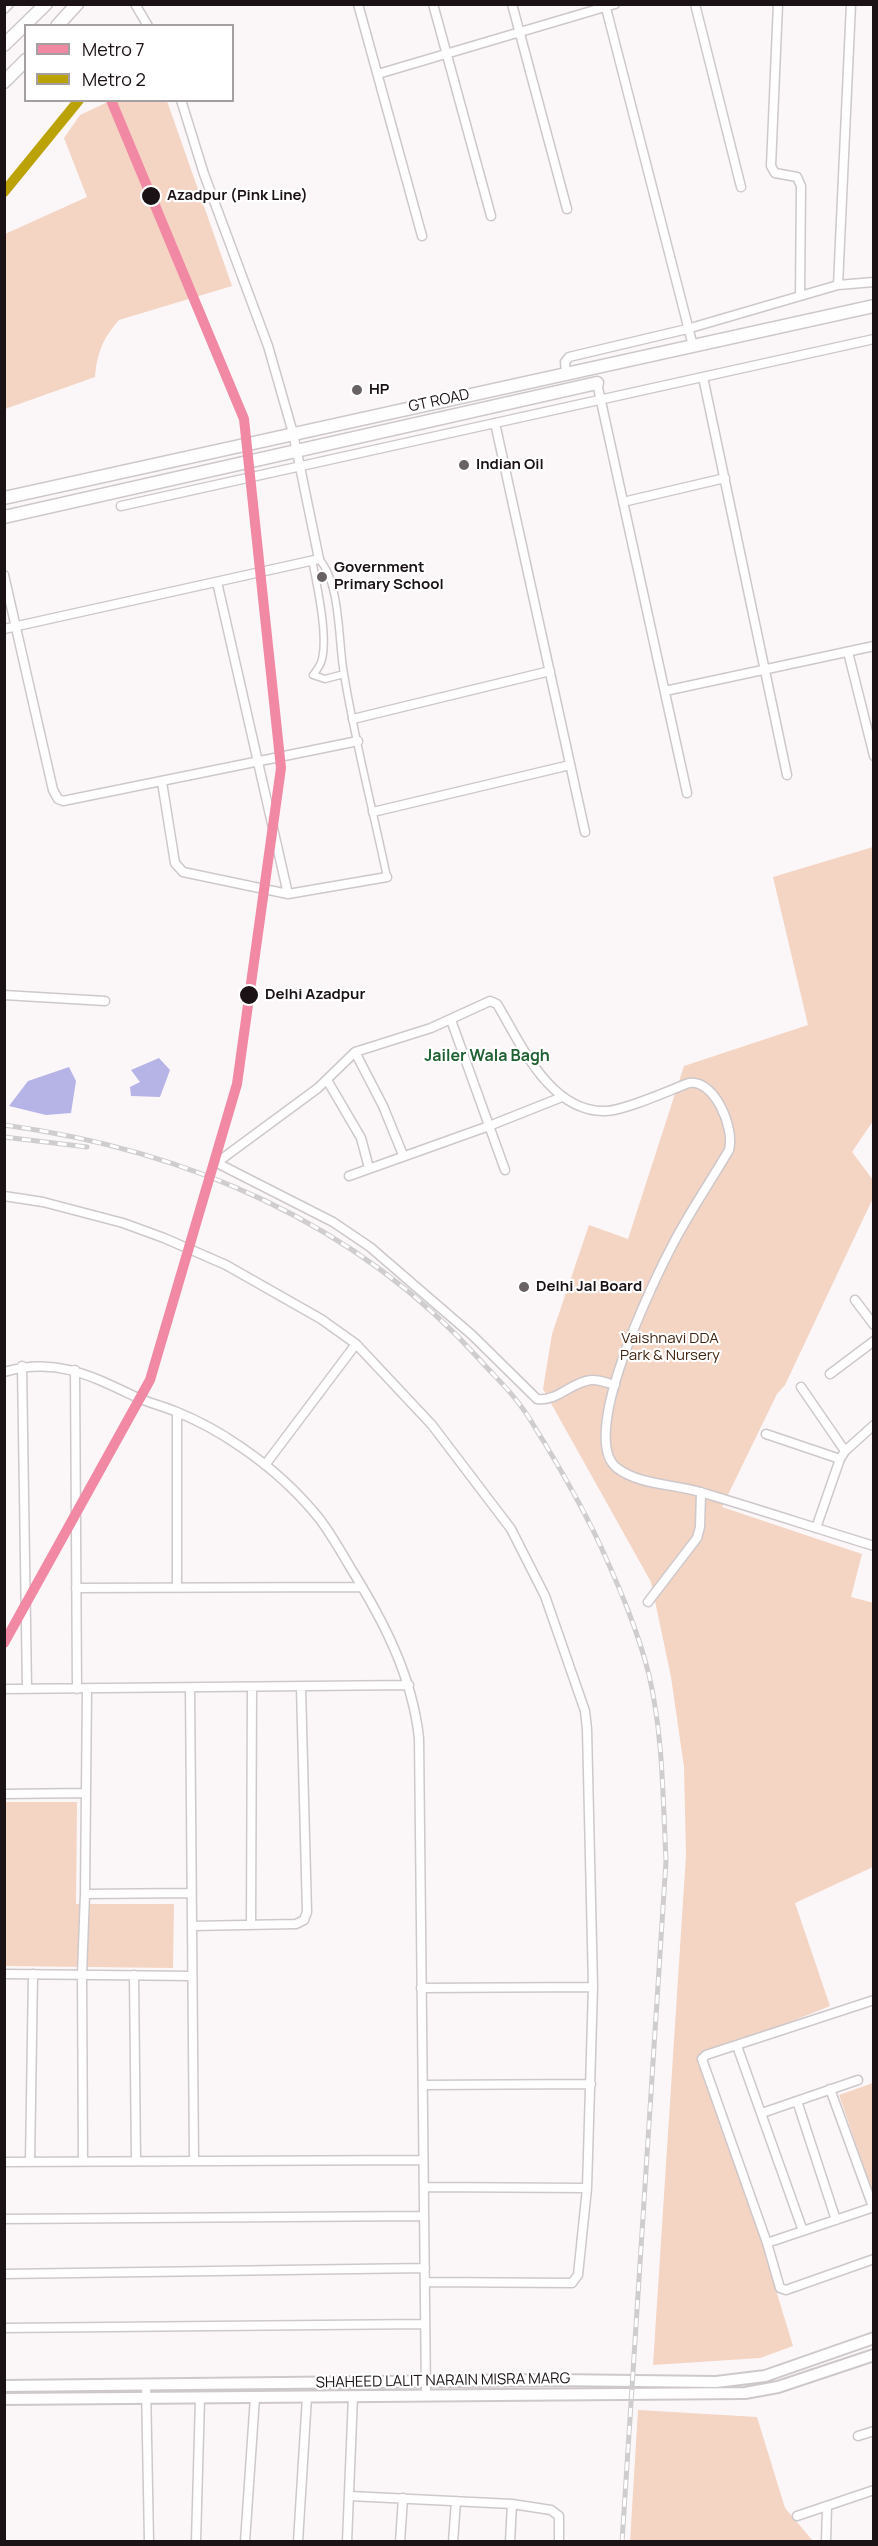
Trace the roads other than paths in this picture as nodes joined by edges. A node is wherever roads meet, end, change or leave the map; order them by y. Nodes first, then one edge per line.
1 (9, 4) edge
2 (46, 4) edge
3 (77, 4) edge
4 (135, 4) edge
5 (358, 4) edge
6 (433, 4) edge
7 (512, 4) edge
8 (695, 4) edge
9 (778, 4) edge
10 (851, 4) edge
11 (608, 5) edge
12 (4, 9) edge
13 (26, 24) edge
14 (59, 24) edge
15 (147, 24) edge
16 (24, 25) edge
17 (519, 32) junction
18 (4, 45) edge
19 (446, 54) junction
20 (24, 62) edge
21 (378, 74) junction
22 (4, 82) edge
23 (182, 102) edge
24 (741, 187) dead end
25 (567, 209) dead end
26 (491, 216) dead end
27 (422, 236) dead end
28 (873, 282) edge
29 (838, 285) junction
30 (800, 296) junction
31 (873, 306) edge
32 (687, 329) junction
33 (873, 339) edge
34 (693, 346) junction
35 (566, 373) junction
36 (703, 376) junction
37 (597, 383) joint
38 (601, 399) junction
39 (495, 423) junction
40 (292, 433) junction
41 (297, 452) junction
42 (299, 466) junction
43 (724, 478) junction
44 (4, 498) edge
45 (623, 502) junction
46 (121, 506) dead end
47 (4, 517) edge
48 (315, 560) junction
49 (4, 574) edge
50 (218, 582) junction
51 (16, 627) junction
52 (4, 629) edge
53 (873, 646) edge
54 (848, 652) junction
55 (765, 670) junction
56 (550, 671) junction
57 (344, 674) junction
58 (665, 691) junction
59 (353, 719) junction
60 (358, 741) junction
61 (873, 756) edge
62 (257, 762) junction
63 (570, 765) junction
64 (787, 775) dead end
65 (162, 782) junction
66 (687, 793) dead end
67 (373, 812) junction
68 (585, 832) dead end
69 (387, 877) joint
70 (288, 894) junction
71 (4, 995) edge
72 (105, 1001) dead end
73 (451, 1020) junction
74 (355, 1052) junction
75 (327, 1080) junction
76 (562, 1097) junction
77 (489, 1126) junction
78 (403, 1155) junction
79 (369, 1168) junction
80 (506, 1170) dead end
81 (349, 1176) dead end
82 (4, 1196) edge
83 (855, 1300) dead end
84 (870, 1313) edge
85 (873, 1326) edge
86 (873, 1341) edge
87 (356, 1344) junction
88 (22, 1366) junction
89 (75, 1370) junction
90 (4, 1372) edge
91 (830, 1374) dead end
92 (615, 1385) junction
93 (801, 1387) dead end
94 (177, 1412) junction
95 (873, 1425) edge
96 (766, 1434) dead end
97 (842, 1455) junction
98 (264, 1465) junction
99 (701, 1492) junction
100 (816, 1528) junction
101 (873, 1546) edge
102 (177, 1587) junction
103 (362, 1587) junction
104 (76, 1588) junction
105 (648, 1602) dead end
106 (409, 1685) junction
107 (190, 1688) junction
108 (252, 1688) junction
109 (301, 1688) junction
110 (4, 1689) edge
111 (27, 1689) junction
112 (77, 1689) junction
113 (87, 1689) junction
114 (86, 1793) junction
115 (4, 1794) edge
116 (191, 1893) junction
117 (85, 1894) junction
118 (251, 1925) junction
119 (192, 1926) junction
120 (4, 1974) edge
121 (33, 1974) junction
122 (82, 1974) junction
123 (134, 1975) junction
124 (192, 1976) junction
125 (593, 1987) junction
126 (422, 1988) junction
127 (873, 2000) edge
128 (737, 2046) junction
129 (858, 2080) dead end
130 (591, 2084) junction
131 (423, 2085) junction
132 (830, 2089) junction
133 (797, 2100) junction
134 (762, 2113) junction
135 (423, 2160) junction
136 (84, 2161) junction
137 (136, 2161) junction
138 (194, 2161) junction
139 (4, 2162) edge
140 (30, 2162) junction
141 (424, 2187) junction
142 (586, 2188) junction
143 (873, 2207) edge
144 (424, 2217) junction
145 (4, 2219) edge
146 (836, 2220) junction
147 (803, 2231) junction
148 (766, 2242) junction
149 (873, 2259) edge
150 (425, 2268) junction
151 (4, 2274) edge
152 (425, 2282) junction
153 (425, 2324) junction
154 (4, 2328) edge
155 (873, 2338) edge
156 (873, 2355) edge
157 (426, 2381) junction
158 (146, 2385) junction
159 (4, 2386) edge
160 (353, 2396) junction
161 (426, 2396) junction
162 (255, 2397) junction
163 (307, 2397) junction
164 (146, 2398) junction
165 (200, 2398) junction
166 (4, 2399) edge
167 (873, 2431) edge
168 (858, 2436) dead end
169 (873, 2490) edge
170 (350, 2496) junction
171 (403, 2498) junction
172 (456, 2501) junction
173 (512, 2504) junction
174 (827, 2506) junction
175 (797, 2516) dead end
176 (149, 2541) edge
177 (196, 2541) edge
178 (245, 2541) edge
179 (298, 2541) edge
180 (347, 2541) edge
181 (400, 2541) edge
182 (453, 2541) edge
183 (510, 2541) edge
184 (559, 2541) edge
185 (826, 2541) edge

1 - 12 street
2 - 13 main road
3 - 14 main road
4 - 15 street
5 - 21 street
6 - 19 street
7 - 17 street
8 - 24 street
9 - 30 street
10 - 29 street
11 - 17 street
11 - 32 street
16 - 18 main road
17 - 19 street
17 - 25 street
19 - 21 street
19 - 26 street
20 - 22 main road
21 - 27 street
23 - 40 street
28 - 29 street
29 - 30 street
30 - 32 street
31 - 34 main road, GT ROAD
32 - 34 street
32 - 35 street
33 - 36 street
34 - 35 main road, GT ROAD
35 - 40 main road, GT ROAD
36 - 38 street
36 - 43 street
37 - 38 street
37 - 41 main road, GT ROAD
38 - 39 street
38 - 45 street
39 - 42 street
39 - 56 street
40 - 41 street
40 - 44 main road, GT ROAD
41 - 42 street
41 - 47 main road, GT ROAD
42 - 46 street
42 - 48 street
43 - 45 street
43 - 55 street
45 - 58 street
48 - 50 street
48 - 57 street
48 - 57 street
49 - 51 street
50 - 51 street
50 - 62 street
51 - 52 street
51 - 65 street
53 - 54 street
54 - 55 street
54 - 61 street
55 - 58 street
55 - 64 street
56 - 59 street
56 - 63 street
57 - 59 street
58 - 66 street
59 - 60 street
60 - 62 street
60 - 67 street
62 - 65 street
62 - 70 street
63 - 67 street
63 - 68 street
65 - 70 street
67 - 69 street
69 - 70 street
71 - 72 street
73 - 74 street
73 - 76 street
73 - 77 street
74 - 75 street
74 - 78 street
75 - 79 street
75 - 92 street
76 - 77 street
76 - 92 street
77 - 78 street
77 - 80 street
78 - 79 street
79 - 81 street
82 - 87 street
83 - 84 street
84 - 85 street
86 - 91 street
87 - 98 street
87 - 125 street
88 - 89 street
88 - 90 street
88 - 111 street
89 - 94 street
89 - 104 street
92 - 99 street
93 - 97 street
94 - 98 street
94 - 102 street
95 - 97 street
96 - 97 street
97 - 100 street
98 - 103 street
99 - 100 street
99 - 105 street
100 - 101 street
102 - 103 street
102 - 104 street
103 - 106 street
104 - 112 street
106 - 109 street
106 - 126 street
107 - 108 street
107 - 113 street
107 - 116 street
108 - 109 street
108 - 118 street
109 - 118 street
110 - 111 street
111 - 112 street
112 - 113 street
113 - 114 street
114 - 115 street
114 - 117 street
116 - 117 street
116 - 119 street
117 - 122 street
118 - 119 street
119 - 124 street
120 - 121 street
121 - 122 street
121 - 140 street
122 - 123 street
122 - 136 street
123 - 124 street
123 - 137 street
124 - 138 street
125 - 126 street
125 - 130 street
126 - 131 street
127 - 128 street
128 - 134 street
128 - 148 street
129 - 132 street
130 - 131 street
130 - 142 street
131 - 135 street
132 - 133 street
132 - 143 street
133 - 134 street
133 - 146 street
134 - 147 street
135 - 138 street
135 - 141 street
136 - 137 street
136 - 140 street
137 - 138 street
139 - 140 street
141 - 142 street
141 - 144 street
142 - 152 street
143 - 146 street
144 - 145 street
144 - 150 street
146 - 147 street
147 - 148 street
148 - 149 street
150 - 151 street
150 - 152 street
152 - 153 street
153 - 154 street
153 - 157 street
155 - 157 street, SHAHEED LALIT NARAIN MISRA MARG
156 - 161 street, SHAHEED LALIT NARAIN MISRA MARG
157 - 158 street, SHAHEED LALIT NARAIN MISRA MARG
157 - 161 street
158 - 159 street, SHAHEED LALIT NARAIN MISRA MARG
158 - 164 street
160 - 161 street, SHAHEED LALIT NARAIN MISRA MARG
160 - 163 street, SHAHEED LALIT NARAIN MISRA MARG
160 - 170 street
162 - 163 street, SHAHEED LALIT NARAIN MISRA MARG
162 - 165 street, SHAHEED LALIT NARAIN MISRA MARG
162 - 178 street
163 - 179 street
164 - 165 street, SHAHEED LALIT NARAIN MISRA MARG
164 - 166 street, SHAHEED LALIT NARAIN MISRA MARG
164 - 176 street
165 - 177 street
167 - 168 street
169 - 174 street
170 - 171 street
170 - 180 street
171 - 172 street
171 - 181 street
172 - 173 street
172 - 182 street
173 - 183 street
173 - 184 street
174 - 175 street
174 - 185 street

